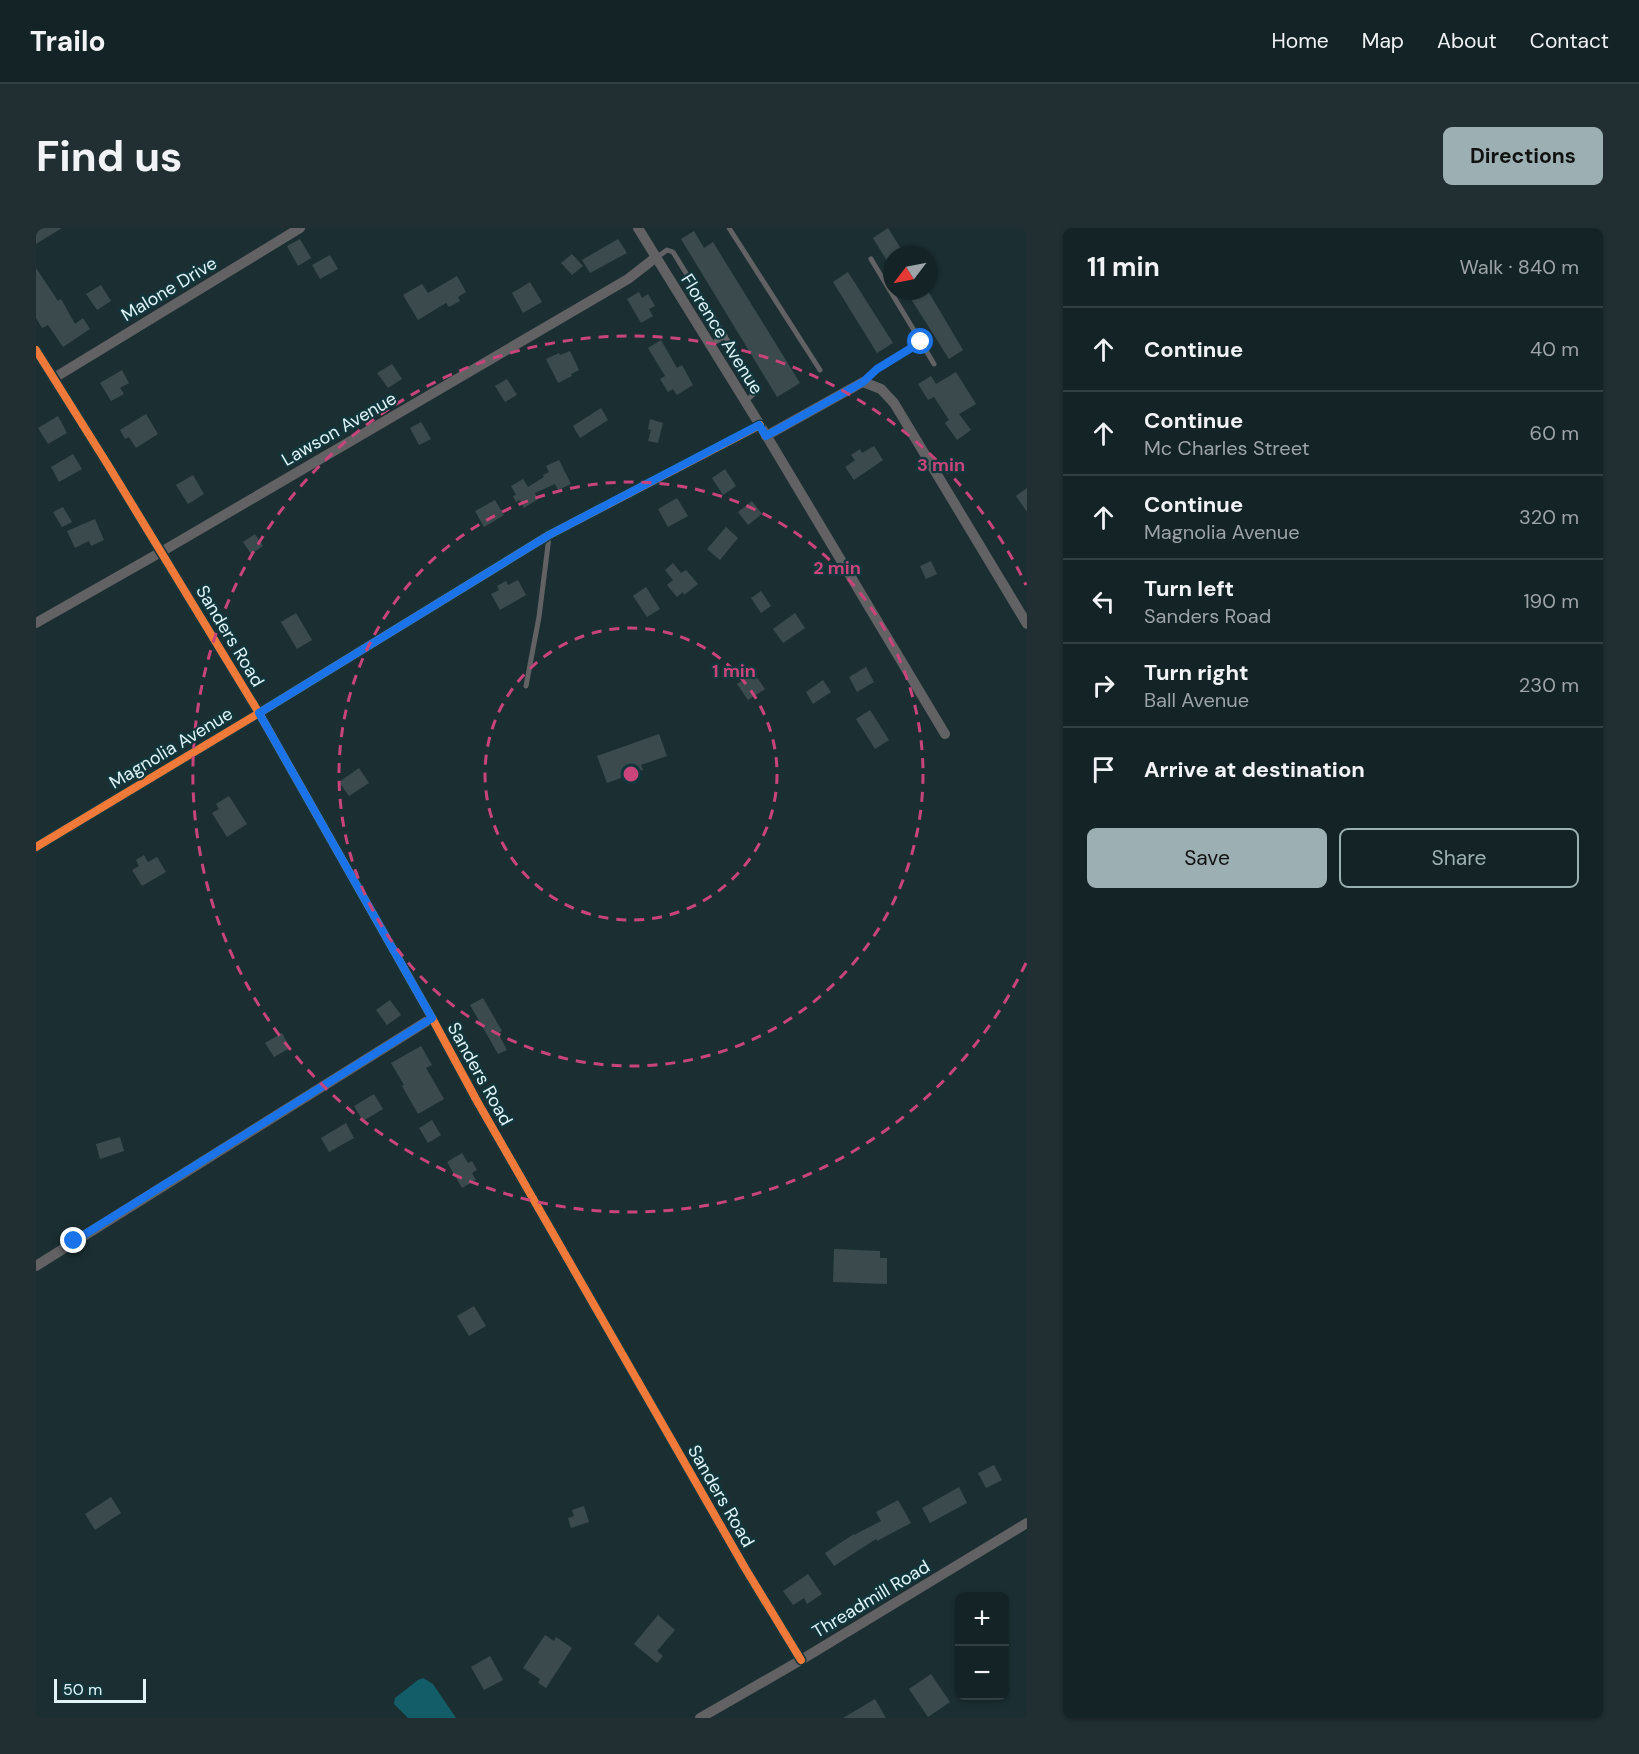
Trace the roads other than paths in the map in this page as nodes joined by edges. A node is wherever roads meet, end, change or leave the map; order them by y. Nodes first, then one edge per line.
1 (300, 228) edge
2 (638, 228) edge
3 (729, 228) edge
4 (655, 258) junction
5 (871, 259) dead end
6 (689, 278) junction
7 (674, 287) junction
8 (725, 336) junction
9 (921, 342) junction
10 (710, 345) junction
11 (36, 350) edge
12 (934, 364) dead end
13 (820, 370) dead end
14 (54, 378) junction
15 (863, 382) junction
16 (745, 402) junction
17 (759, 425) junction
18 (766, 436) junction
19 (549, 535) junction
20 (161, 552) junction
21 (36, 623) edge
22 (1027, 624) edge
23 (526, 686) dead end
24 (259, 713) junction
25 (945, 734) dead end
26 (36, 847) edge
27 (432, 1018) junction
28 (36, 1266) edge
29 (1027, 1523) edge
30 (801, 1660) junction
31 (700, 1718) edge

1 - 14 street, Malone Drive
2 - 4 street, Florence Avenue
3 - 13 lane
4 - 6 lane
4 - 7 street, Florence Avenue
4 - 20 street, Lawson Avenue
5 - 9 lane
6 - 7 lane
6 - 8 lane
7 - 10 street, Florence Avenue
8 - 10 lane
8 - 16 lane
9 - 12 lane
9 - 15 lane
10 - 16 street, Florence Avenue
11 - 14 street, Sanders Road
14 - 20 street, Sanders Road
15 - 18 street
15 - 22 street
16 - 17 street, Florence Avenue
17 - 18 street, Florence Avenue
17 - 19 street, Magnolia Avenue
18 - 25 street, Florence Avenue
19 - 23 lane
19 - 24 street, Magnolia Avenue
20 - 21 street, Lawson Avenue
20 - 24 street, Sanders Road
24 - 26 street, Magnolia Avenue
24 - 27 street, Sanders Road
27 - 28 street
27 - 30 street, Sanders Road
29 - 30 street, Threadmill Road
30 - 31 street, Threadmill Road

